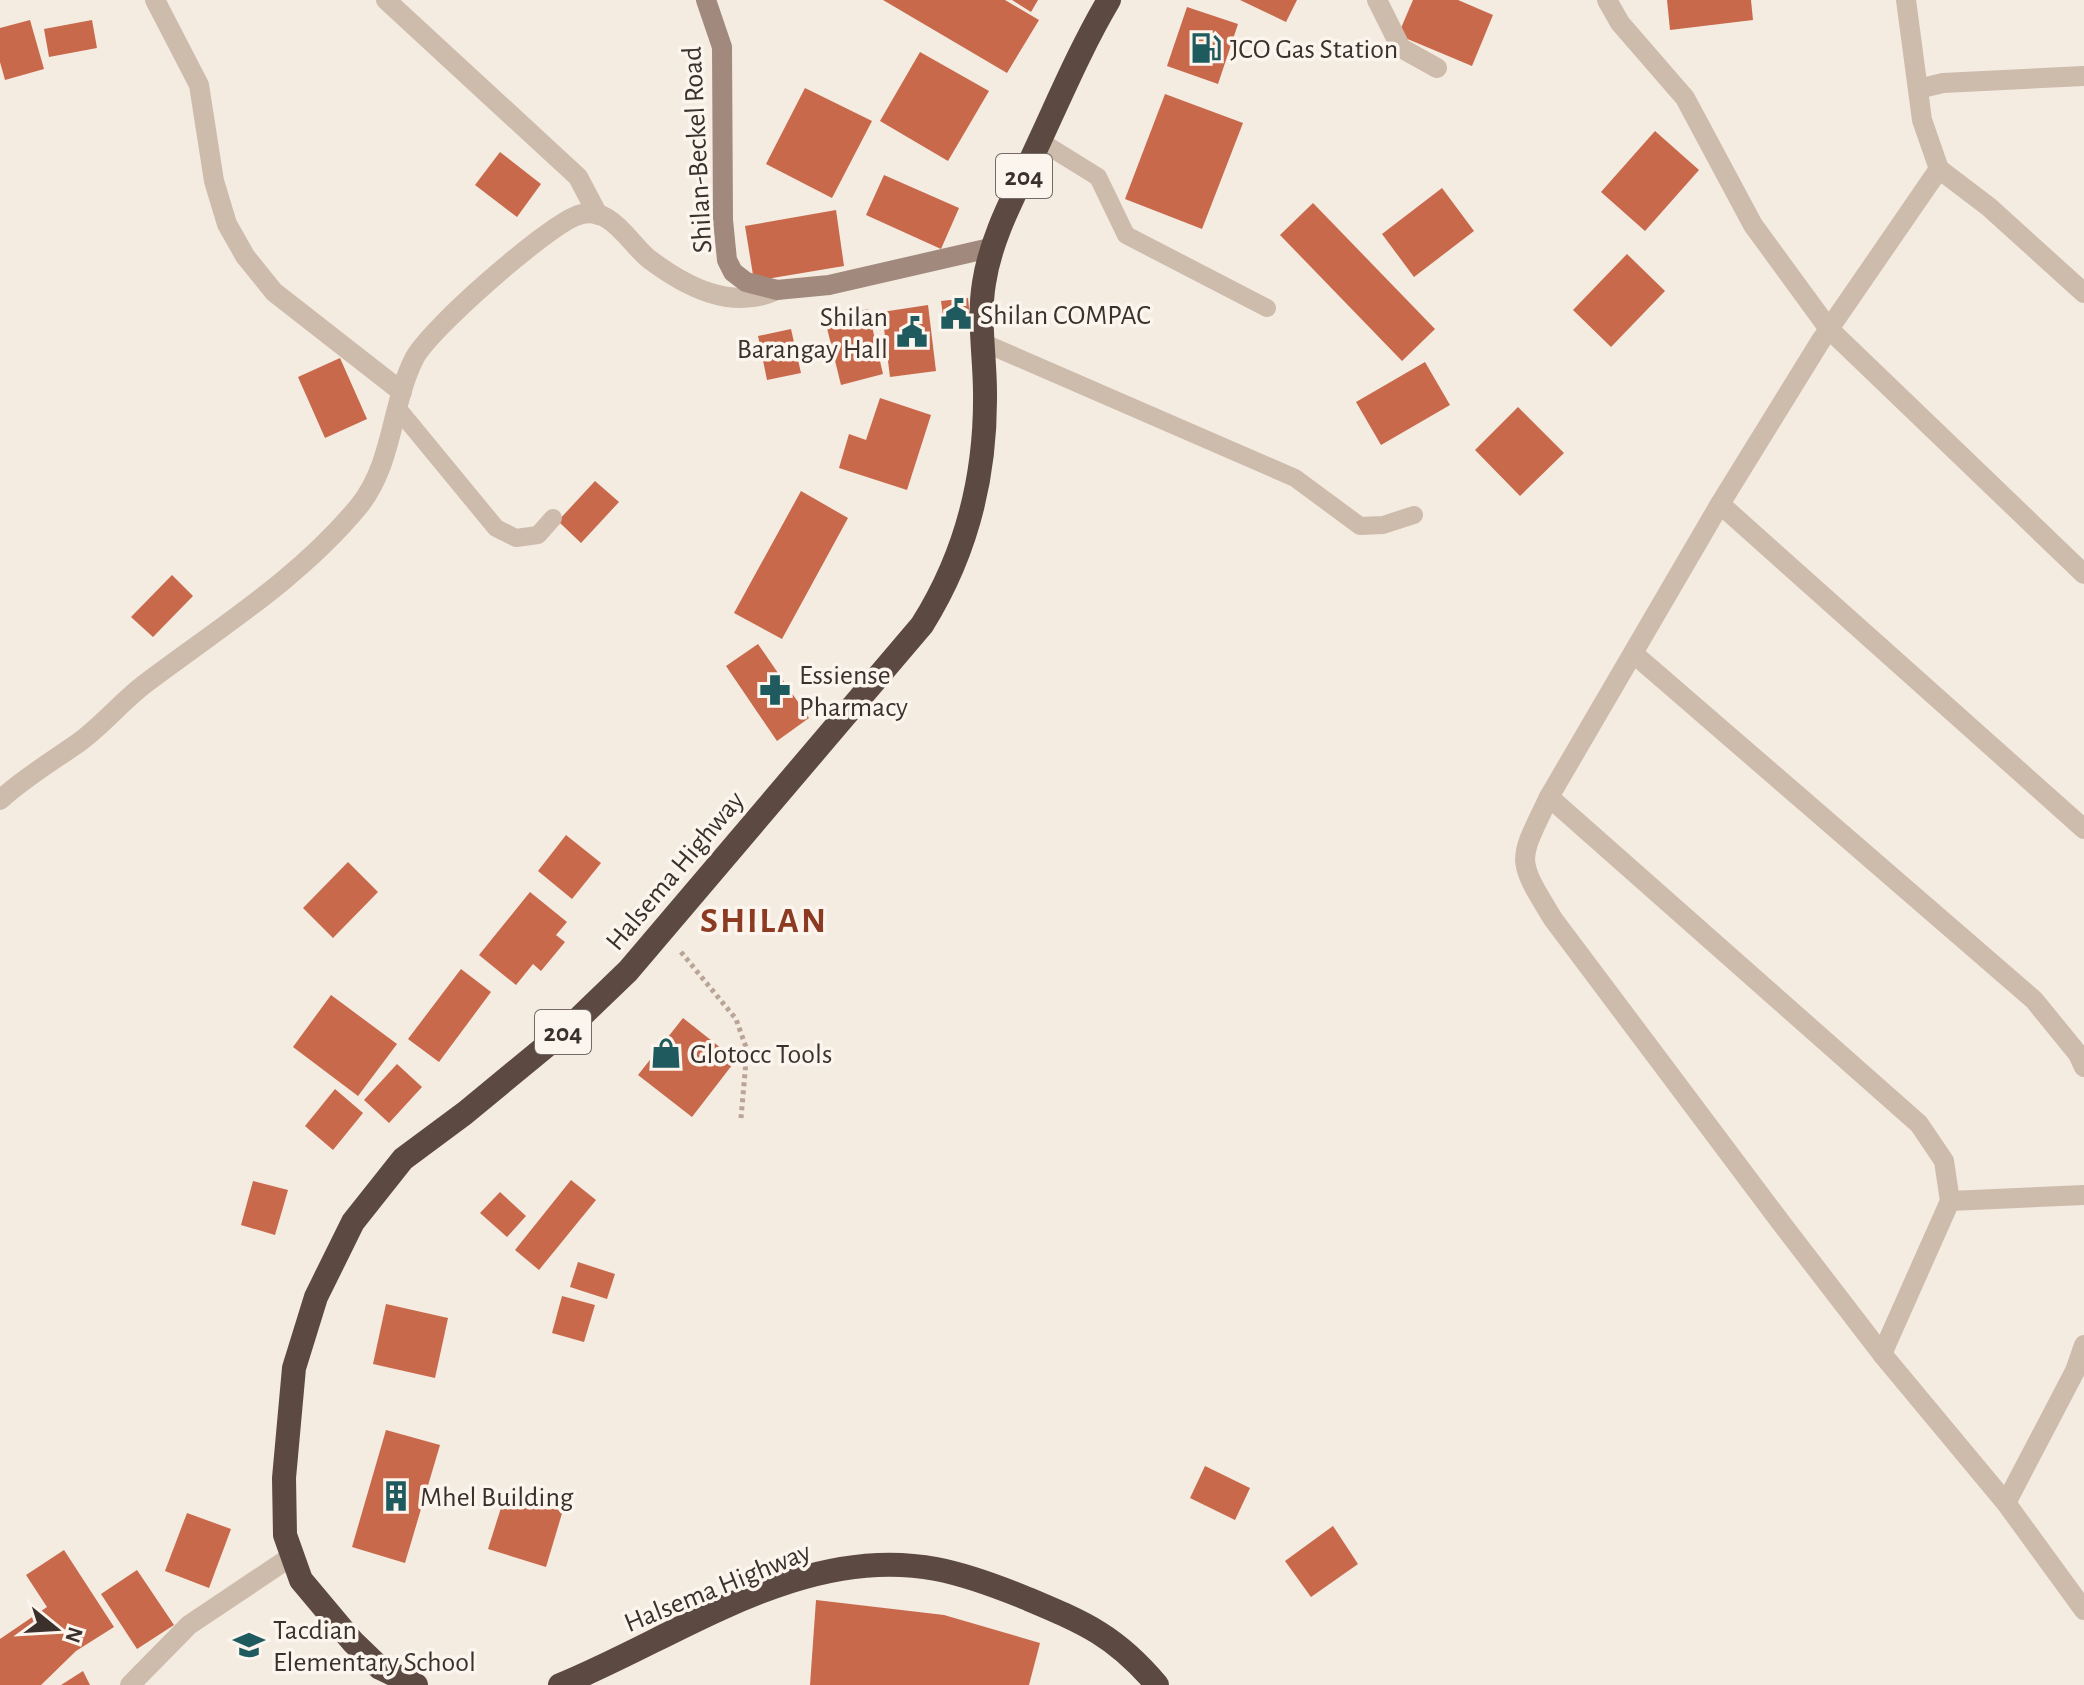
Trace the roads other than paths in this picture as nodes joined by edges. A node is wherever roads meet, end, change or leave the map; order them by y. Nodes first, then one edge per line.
1 (155, 0) edge
2 (386, 0) edge
3 (706, 0) edge
4 (1109, 0) edge
5 (1377, 0) edge
6 (1607, 0) edge
7 (1906, 0) edge
8 (1437, 68) dead end
9 (2084, 76) edge
10 (1918, 89) junction
11 (1040, 141) junction
12 (1939, 169) junction
13 (598, 215) junction
14 (990, 248) junction
15 (777, 290) junction
16 (2084, 293) edge
17 (1267, 308) dead end
18 (1829, 329) junction
19 (982, 342) junction
20 (400, 400) junction
21 (1720, 504) junction
22 (1414, 515) dead end
23 (553, 518) dead end
24 (2084, 574) edge
25 (1634, 654) junction
26 (1549, 797) junction
27 (0, 800) edge
28 (2084, 829) edge
29 (2084, 1067) edge
30 (2084, 1195) edge
31 (1950, 1201) junction
32 (2084, 1345) edge
33 (1882, 1354) junction
34 (2006, 1503) junction
35 (292, 1556) junction
36 (2084, 1610) edge
37 (130, 1685) edge
38 (416, 1685) edge
39 (560, 1685) edge
40 (1157, 1685) edge

1 - 20 street
2 - 13 street
3 - 15 main road, Shilan-Beckel Road
4 - 11 highway, Halsema Highway / 204
5 - 8 street
6 - 18 street
7 - 10 street
9 - 10 street
10 - 12 street
11 - 14 highway, Halsema Highway / 204
11 - 17 lane
12 - 16 street
12 - 18 street
13 - 15 street
13 - 20 street
14 - 15 main road, Shilan-Beckel Road
14 - 19 highway, Halsema Highway / 204
18 - 21 street
18 - 24 street
19 - 22 lane
19 - 35 highway, Halsema Highway / 204
20 - 23 lane
20 - 27 street
21 - 25 street
21 - 28 street
25 - 26 street
25 - 29 street
26 - 31 street
26 - 33 street
30 - 31 street
31 - 33 street
32 - 34 street
33 - 34 street
34 - 36 street
35 - 37 street
35 - 38 highway, Halsema Highway / 204
39 - 40 highway, Halsema Highway

